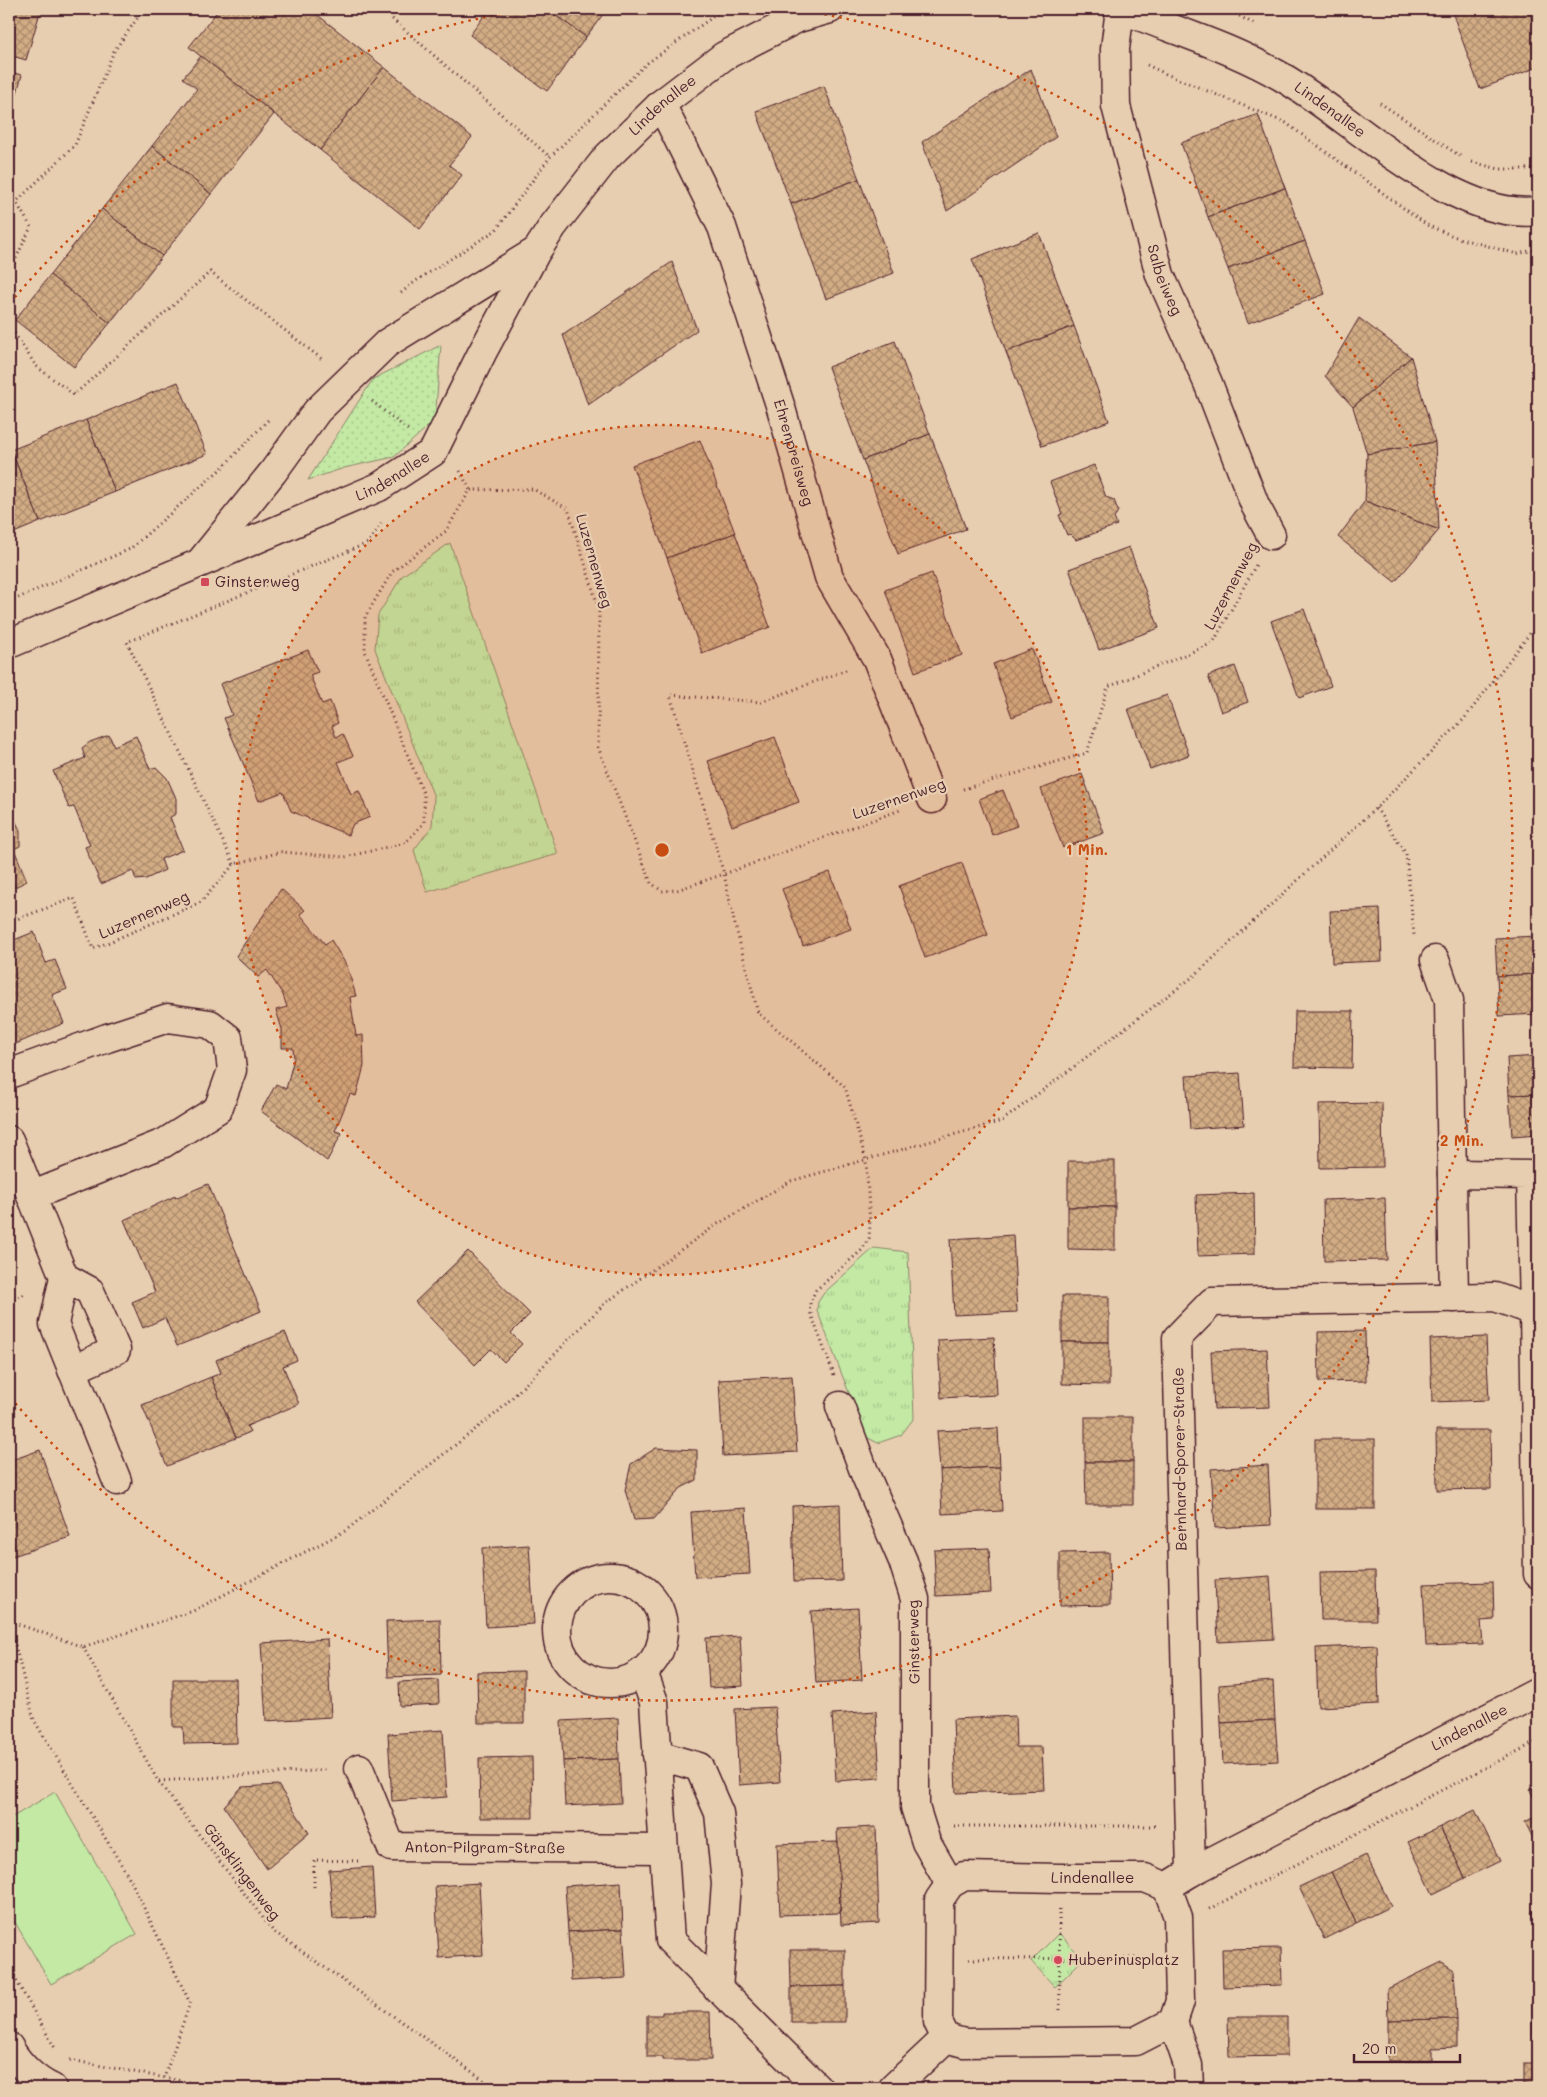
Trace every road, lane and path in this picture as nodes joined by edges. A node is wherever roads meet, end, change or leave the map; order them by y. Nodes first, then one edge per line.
1 (144, 9) edge
2 (381, 9) edge
3 (830, 9) edge
4 (1119, 9) edge
5 (1226, 9) edge
6 (795, 13) edge
7 (1256, 25) dead end
8 (1115, 49) junction
9 (1372, 98) dead end
10 (661, 104) junction
11 (550, 157) dead end
12 (1538, 169) edge
13 (9, 202) edge
14 (16, 202) junction
15 (1538, 211) edge
16 (1538, 249) edge
17 (536, 252) junction
18 (9, 297) edge
19 (9, 325) edge
20 (348, 380) junction
21 (433, 452) junction
22 (384, 520) dead end
23 (1271, 535) joint
24 (200, 563) junction
25 (1538, 623) edge
26 (9, 644) edge
27 (877, 659) junction
28 (932, 798) junction
29 (1376, 808) junction
30 (234, 864) junction
31 (724, 874) junction
32 (9, 922) edge
33 (1435, 960) joint
34 (9, 1074) edge
35 (9, 1140) edge
36 (866, 1160) junction
37 (1452, 1174) junction
38 (31, 1196) junction
39 (64, 1277) junction
40 (1454, 1298) junction
41 (1534, 1311) junction
42 (72, 1370) junction
43 (840, 1406) joint
44 (117, 1481) dead end
45 (1538, 1574) edge
46 (9, 1621) edge
47 (83, 1647) junction
48 (643, 1672) dead end
49 (1538, 1692) edge
50 (1538, 1741) edge
51 (658, 1755) junction
52 (359, 1768) joint
53 (158, 1781) junction
54 (921, 1826) junction
55 (1189, 1826) junction
56 (391, 1846) junction
57 (662, 1849) junction
58 (1191, 1872) junction
59 (1059, 1878) junction
60 (950, 1884) junction
61 (314, 1887) dead end
62 (1167, 1887) junction
63 (1203, 1912) dead end
64 (1180, 1958) junction
65 (939, 1959) junction
66 (1059, 1959) junction
67 (9, 1968) edge
68 (718, 1989) junction
69 (1173, 2022) junction
70 (946, 2038) junction
71 (1060, 2041) junction
72 (9, 2047) edge
73 (164, 2078) junction
74 (42, 2086) edge
75 (219, 2088) edge
76 (495, 2088) edge
77 (818, 2088) edge
78 (893, 2088) edge
79 (1189, 2088) edge

1 - 14 path
2 - 11 path
3 - 6 street, Lindenallee
4 - 8 street, Salbeiweg
4 - 15 street, Lindenallee
5 - 7 path
6 - 10 street, Lindenallee
8 - 16 path
8 - 23 street, Salbeiweg
9 - 12 path
10 - 17 street, Lindenallee
10 - 27 street, Ehrenpreisweg
13 - 14 path
14 - 18 path
17 - 20 street, Lindenallee
17 - 21 street, Lindenallee
19 - 20 path
20 - 21 path
20 - 24 street, Lindenallee
21 - 24 street, Lindenallee
22 - 30 path
23 - 28 path, Luzernenweg
24 - 26 street, Lindenallee
25 - 29 path
27 - 28 street, Ehrenpreisweg
27 - 31 path
28 - 31 path, Luzernenweg
29 - 33 path
29 - 36 path
30 - 31 path, Luzernenweg
30 - 32 path, Luzernenweg
31 - 36 path
33 - 37 street
34 - 38 street
35 - 38 street
36 - 43 path
36 - 47 path
37 - 40 street
37 - 41 street
38 - 39 street
39 - 42 street
39 - 42 street
40 - 41 street, Bernhard-Sporer-Straße
40 - 55 street, Bernhard-Sporer-Straße
41 - 45 street
42 - 44 street
43 - 54 street, Ginsterweg
46 - 47 path
46 - 73 path
47 - 53 path, Gänsklingenweg
48 - 51 street
49 - 58 street, Lindenallee
50 - 63 path
51 - 57 street
51 - 68 street
52 - 53 path
52 - 56 street, Anton-Pilgram-Straße
53 - 76 path, Gänsklingenweg
54 - 55 path
54 - 60 street, Ginsterweg
55 - 58 street, Bernhard-Sporer-Straße
56 - 57 street, Anton-Pilgram-Straße
56 - 61 path
57 - 68 street
58 - 62 street, Lindenallee
59 - 60 street, Lindenallee
59 - 62 street, Lindenallee
59 - 66 path
60 - 65 street
62 - 64 street
64 - 66 path
64 - 69 street
65 - 66 path
65 - 70 street
66 - 71 path
67 - 73 path
68 - 77 street
69 - 71 street
69 - 79 street
70 - 71 street
70 - 78 street
72 - 74 street
73 - 75 path

